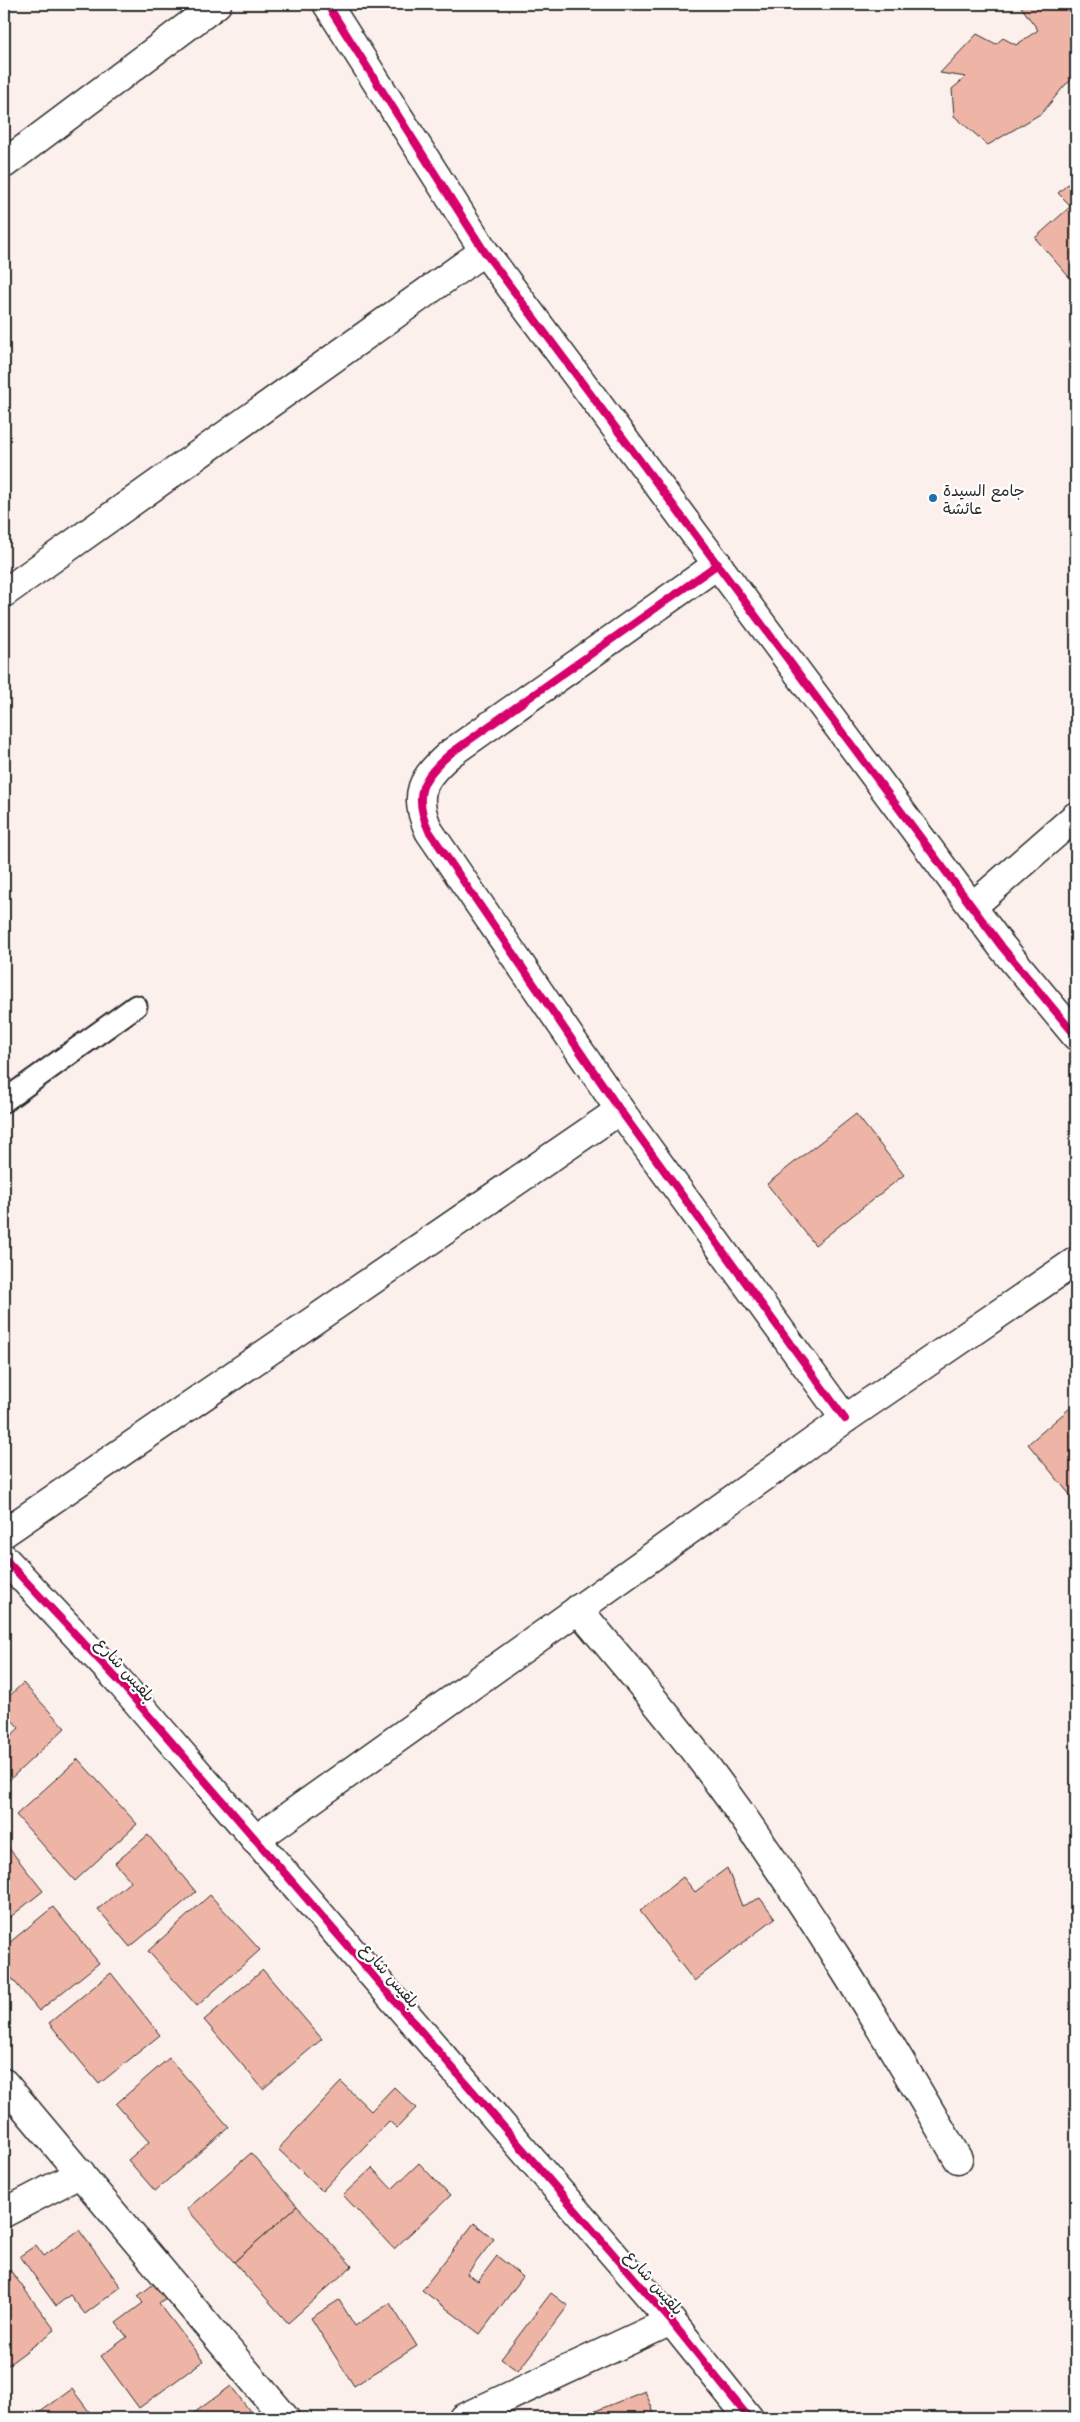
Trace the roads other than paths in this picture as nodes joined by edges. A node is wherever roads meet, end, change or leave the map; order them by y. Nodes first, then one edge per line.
1 (218, 4) edge
2 (328, 4) edge
3 (4, 164) edge
4 (484, 251) junction
5 (718, 564) junction
6 (4, 593) edge
7 (1076, 816) edge
8 (973, 906) junction
9 (136, 1006) dead end
10 (1076, 1036) edge
11 (4, 1102) edge
12 (620, 1110) junction
13 (1076, 1262) edge
14 (845, 1419) junction
15 (4, 1532) edge
16 (4, 1558) edge
17 (578, 1609) junction
18 (255, 1840) junction
19 (4, 2083) edge
20 (958, 2159) dead end
21 (81, 2173) junction
22 (4, 2213) edge
23 (671, 2321) junction
24 (285, 2418) edge
25 (463, 2418) edge
26 (749, 2418) edge

1 - 3 street
2 - 4 street
4 - 5 street
4 - 6 street
5 - 8 street
5 - 12 street
7 - 8 street
8 - 10 street
9 - 11 lane
12 - 14 street
12 - 15 street
13 - 14 street
14 - 17 street
16 - 18 street, بلقيس شارع
17 - 18 street
17 - 20 street
18 - 23 street, بلقيس شارع
19 - 21 street
21 - 22 street
21 - 24 street
23 - 25 street
23 - 26 street, بلقيس شارع

